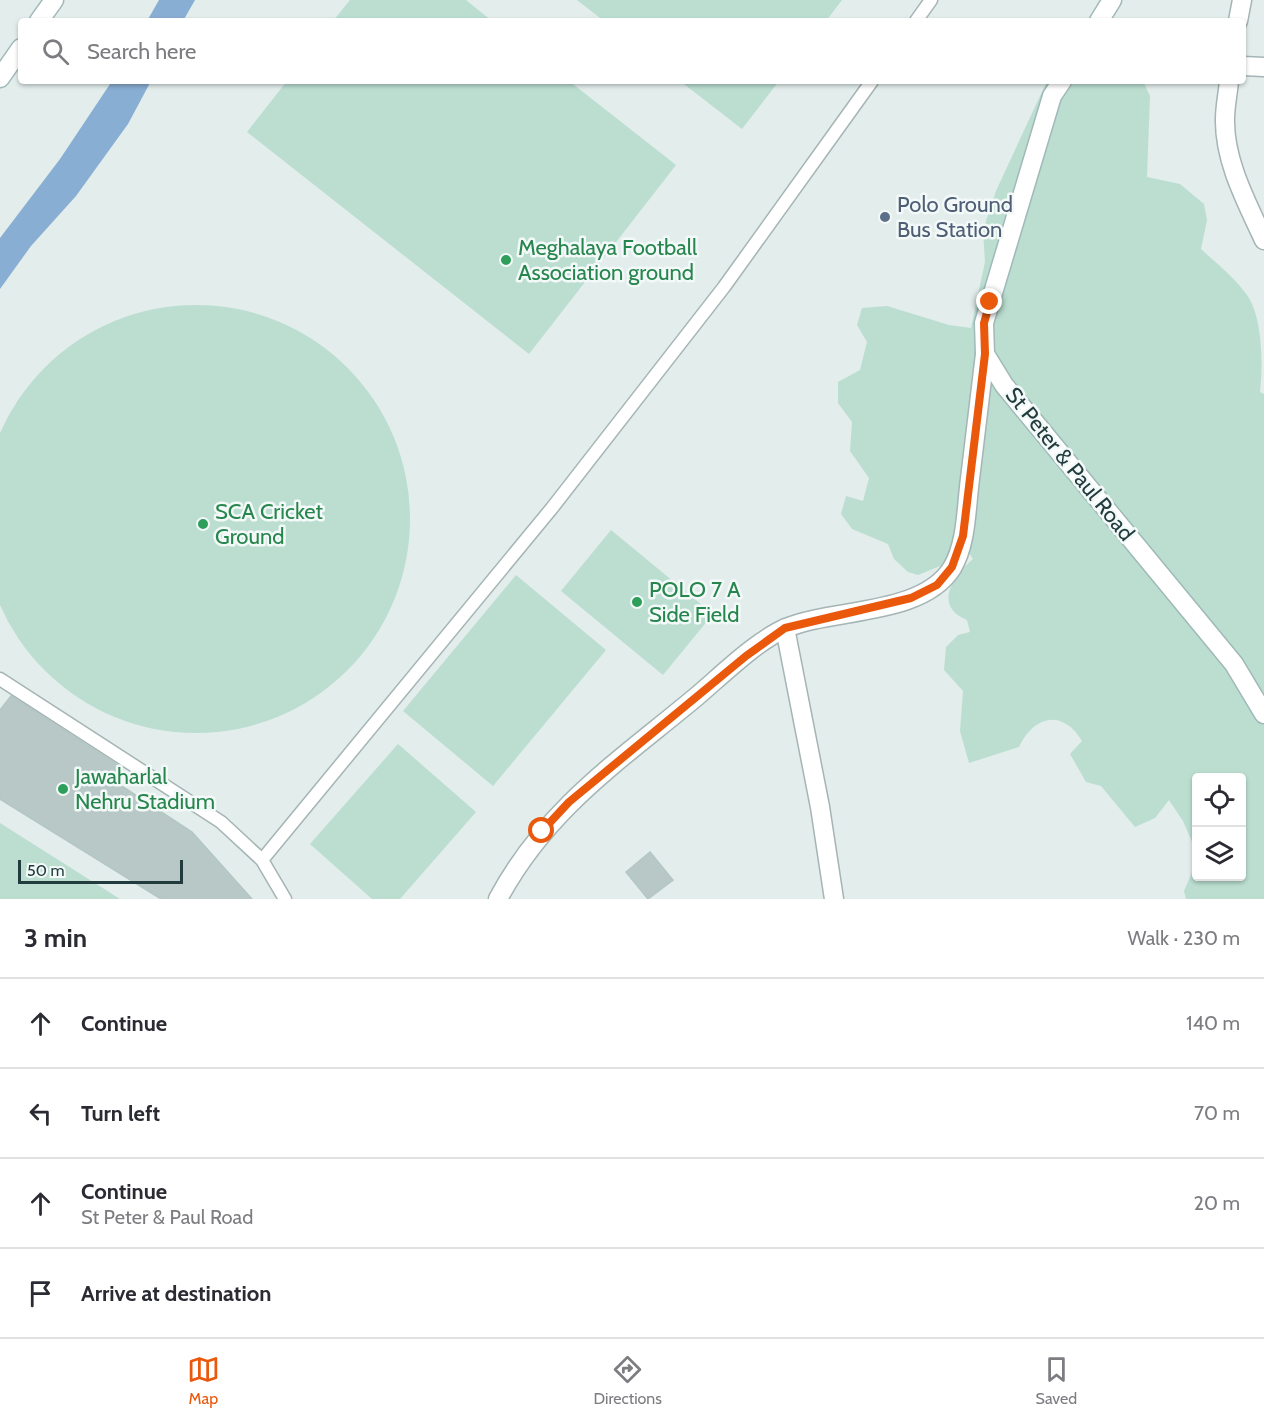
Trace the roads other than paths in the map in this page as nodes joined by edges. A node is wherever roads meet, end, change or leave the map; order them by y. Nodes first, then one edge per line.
1 (54, 0) edge
2 (931, 0) edge
3 (1112, 0) edge
4 (1242, 0) edge
5 (41, 18) edge
6 (918, 18) edge
7 (1101, 18) edge
8 (1239, 18) edge
9 (18, 52) edge
10 (1246, 66) edge
11 (1264, 67) edge
12 (0, 78) edge
13 (870, 84) edge
14 (1060, 84) edge
15 (1229, 84) edge
16 (1264, 240) edge
17 (985, 354) junction
18 (785, 628) junction
19 (0, 679) edge
20 (1264, 714) edge
21 (262, 860) junction
22 (285, 899) edge
23 (498, 899) edge
24 (834, 899) edge

1 - 5 street
2 - 6 lane
3 - 7 street
4 - 8 street
9 - 12 street
10 - 11 street
13 - 21 lane
14 - 17 street, St Peter & Paul Road
15 - 16 street
17 - 18 street
17 - 20 street, St Peter & Paul Road
18 - 23 street
18 - 24 street
19 - 21 lane
21 - 22 lane

